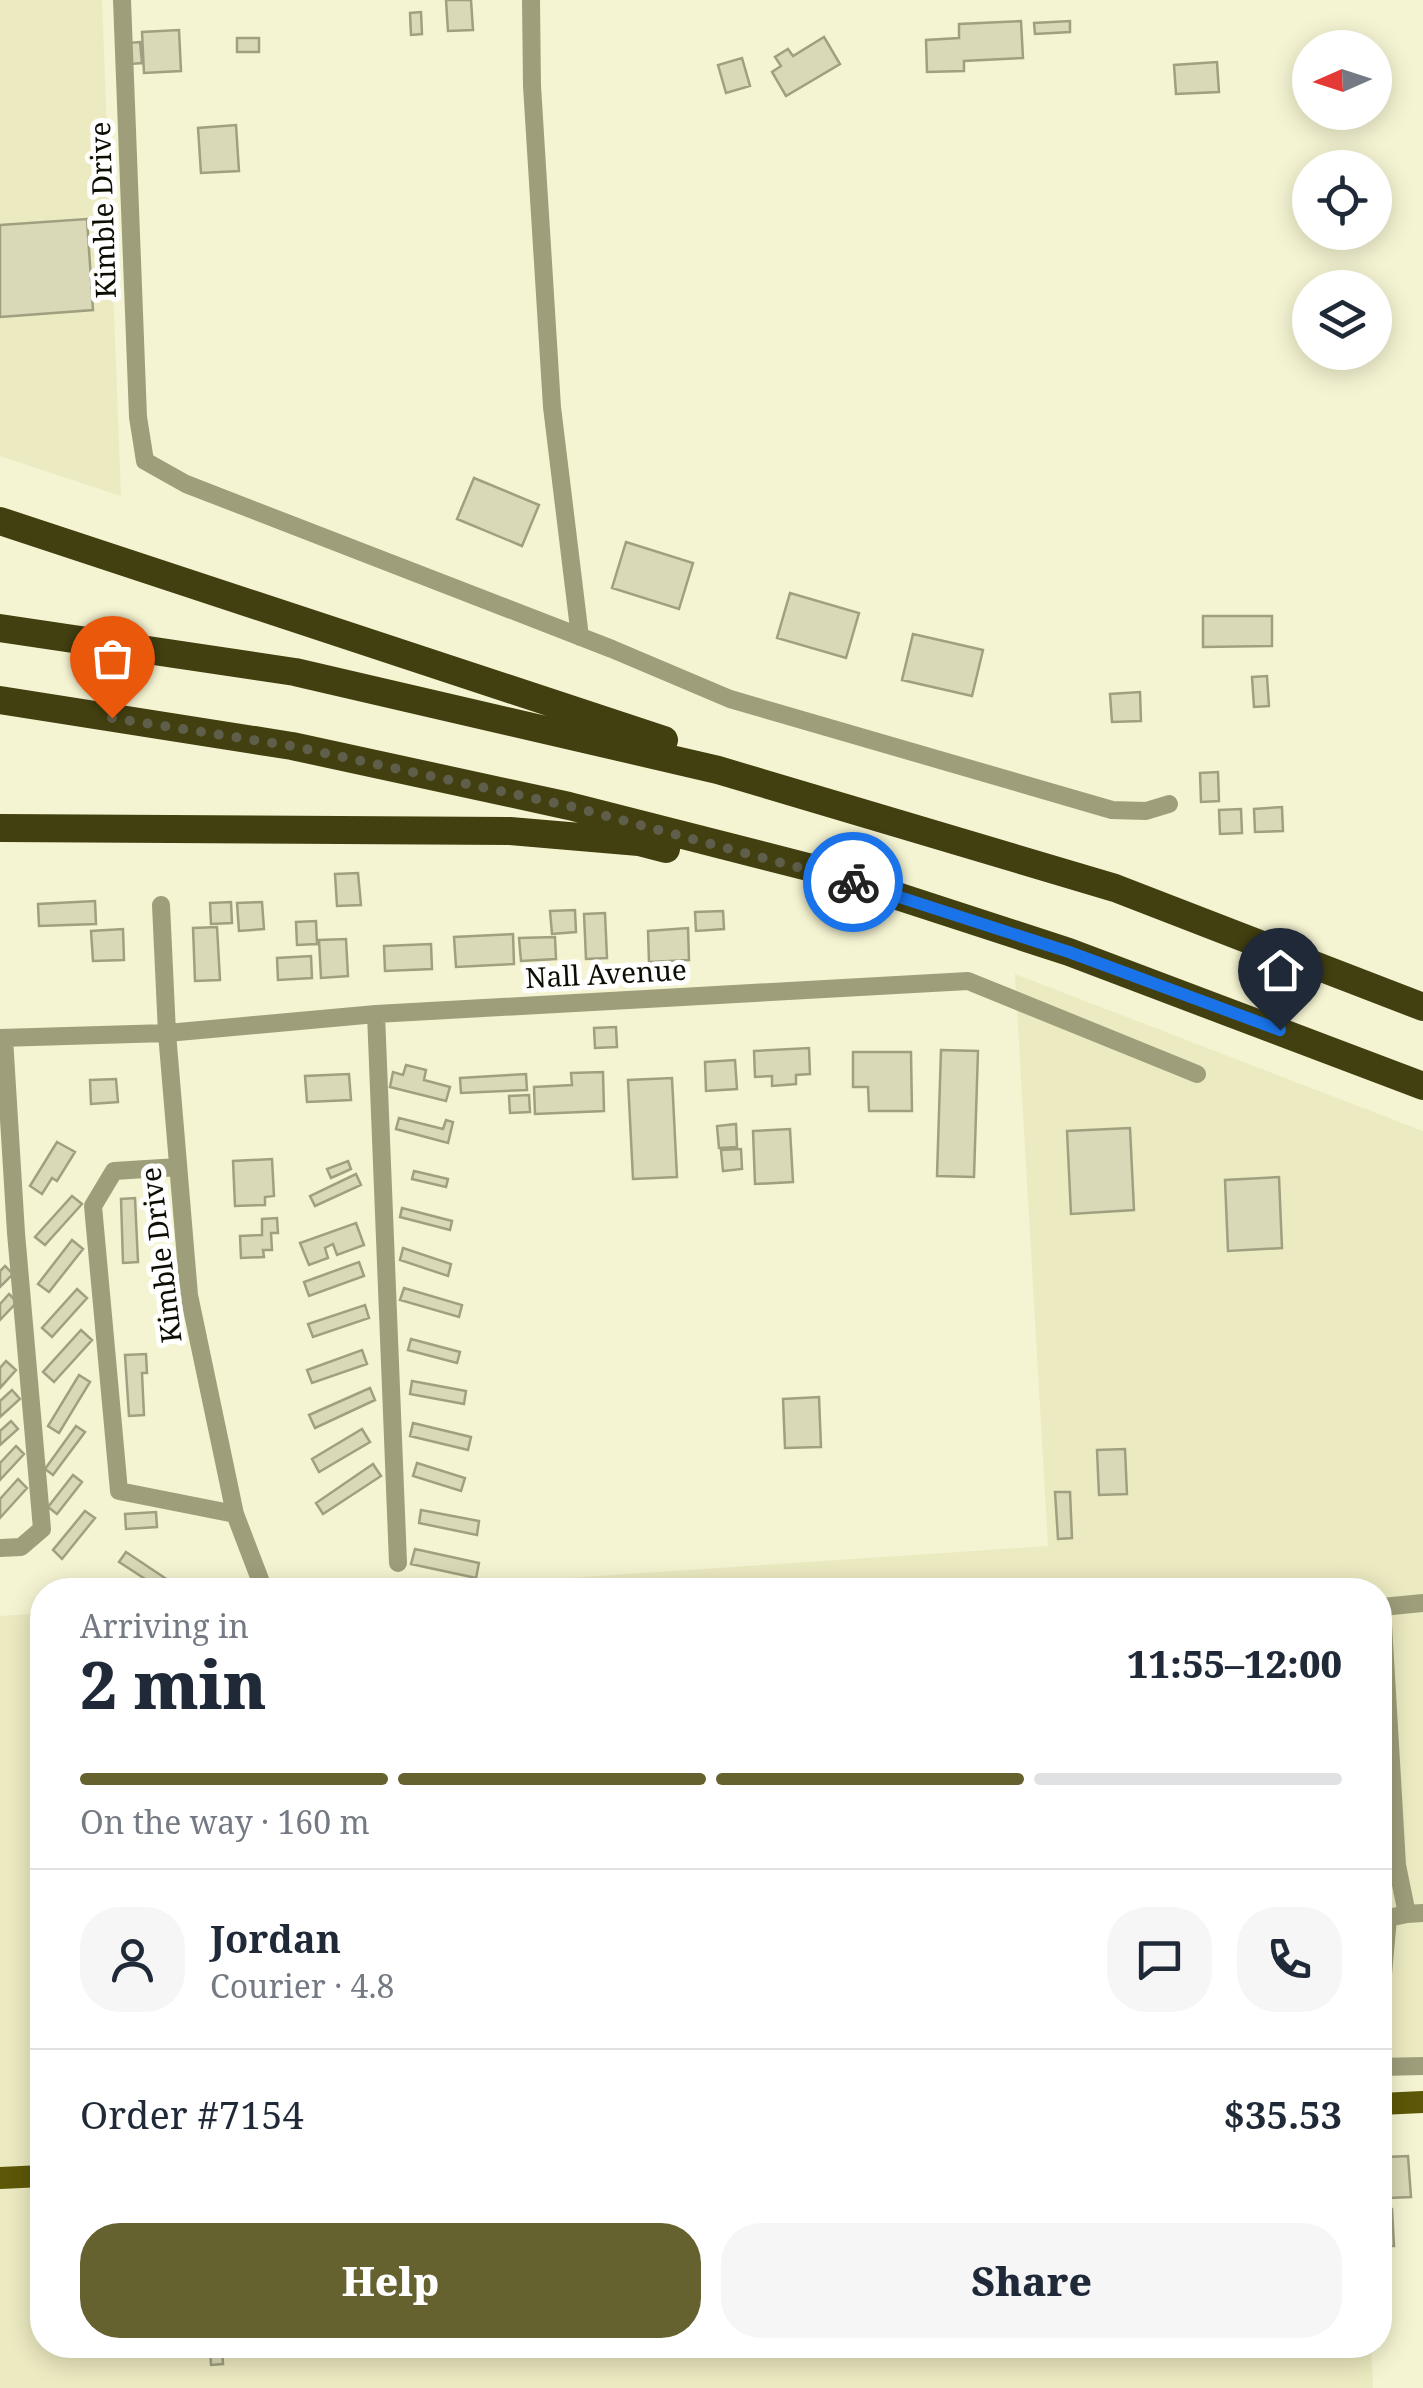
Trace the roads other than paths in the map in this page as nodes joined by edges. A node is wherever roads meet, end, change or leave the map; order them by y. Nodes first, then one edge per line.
1 (122, 0) edge
2 (531, 0) edge
3 (0, 521) edge
4 (0, 628) edge
5 (580, 636) junction
6 (0, 700) edge
7 (718, 770) junction
8 (1169, 804) dead end
9 (0, 828) edge
10 (161, 905) dead end
11 (1069, 952) junction
12 (1423, 1008) edge
13 (376, 1014) junction
14 (166, 1033) junction
15 (2, 1038) edge
16 (1197, 1074) dead end
17 (1423, 1086) edge
18 (178, 1167) junction
19 (8, 1235) edge
20 (235, 1514) junction
21 (0, 1548) edge
22 (398, 1564) dead end
23 (259, 1578) edge
24 (1423, 1604) edge
25 (1392, 1606) edge
26 (1392, 1779) edge
27 (1415, 1914) edge
28 (1423, 2066) edge
29 (1392, 2067) edge
30 (1423, 2102) edge
31 (1392, 2103) edge
32 (30, 2177) edge
33 (0, 2178) edge

1 - 5 street, Kimble Drive
2 - 5 street
3 - 7 highway
4 - 7 highway
5 - 8 street, Kimble Drive
6 - 11 highway
7 - 12 highway
9 - 11 highway
10 - 14 street, Kimble Drive
11 - 17 highway
13 - 14 street, Nall Avenue
13 - 16 street, Nall Avenue
13 - 22 street
14 - 15 street, Nall Avenue
14 - 18 street, Kimble Drive
15 - 19 street
18 - 20 street, Kimble Drive
18 - 20 street
19 - 21 street
20 - 23 street, Kimble Drive
24 - 25 street
26 - 27 street
28 - 29 street
30 - 31 main road
32 - 33 main road

